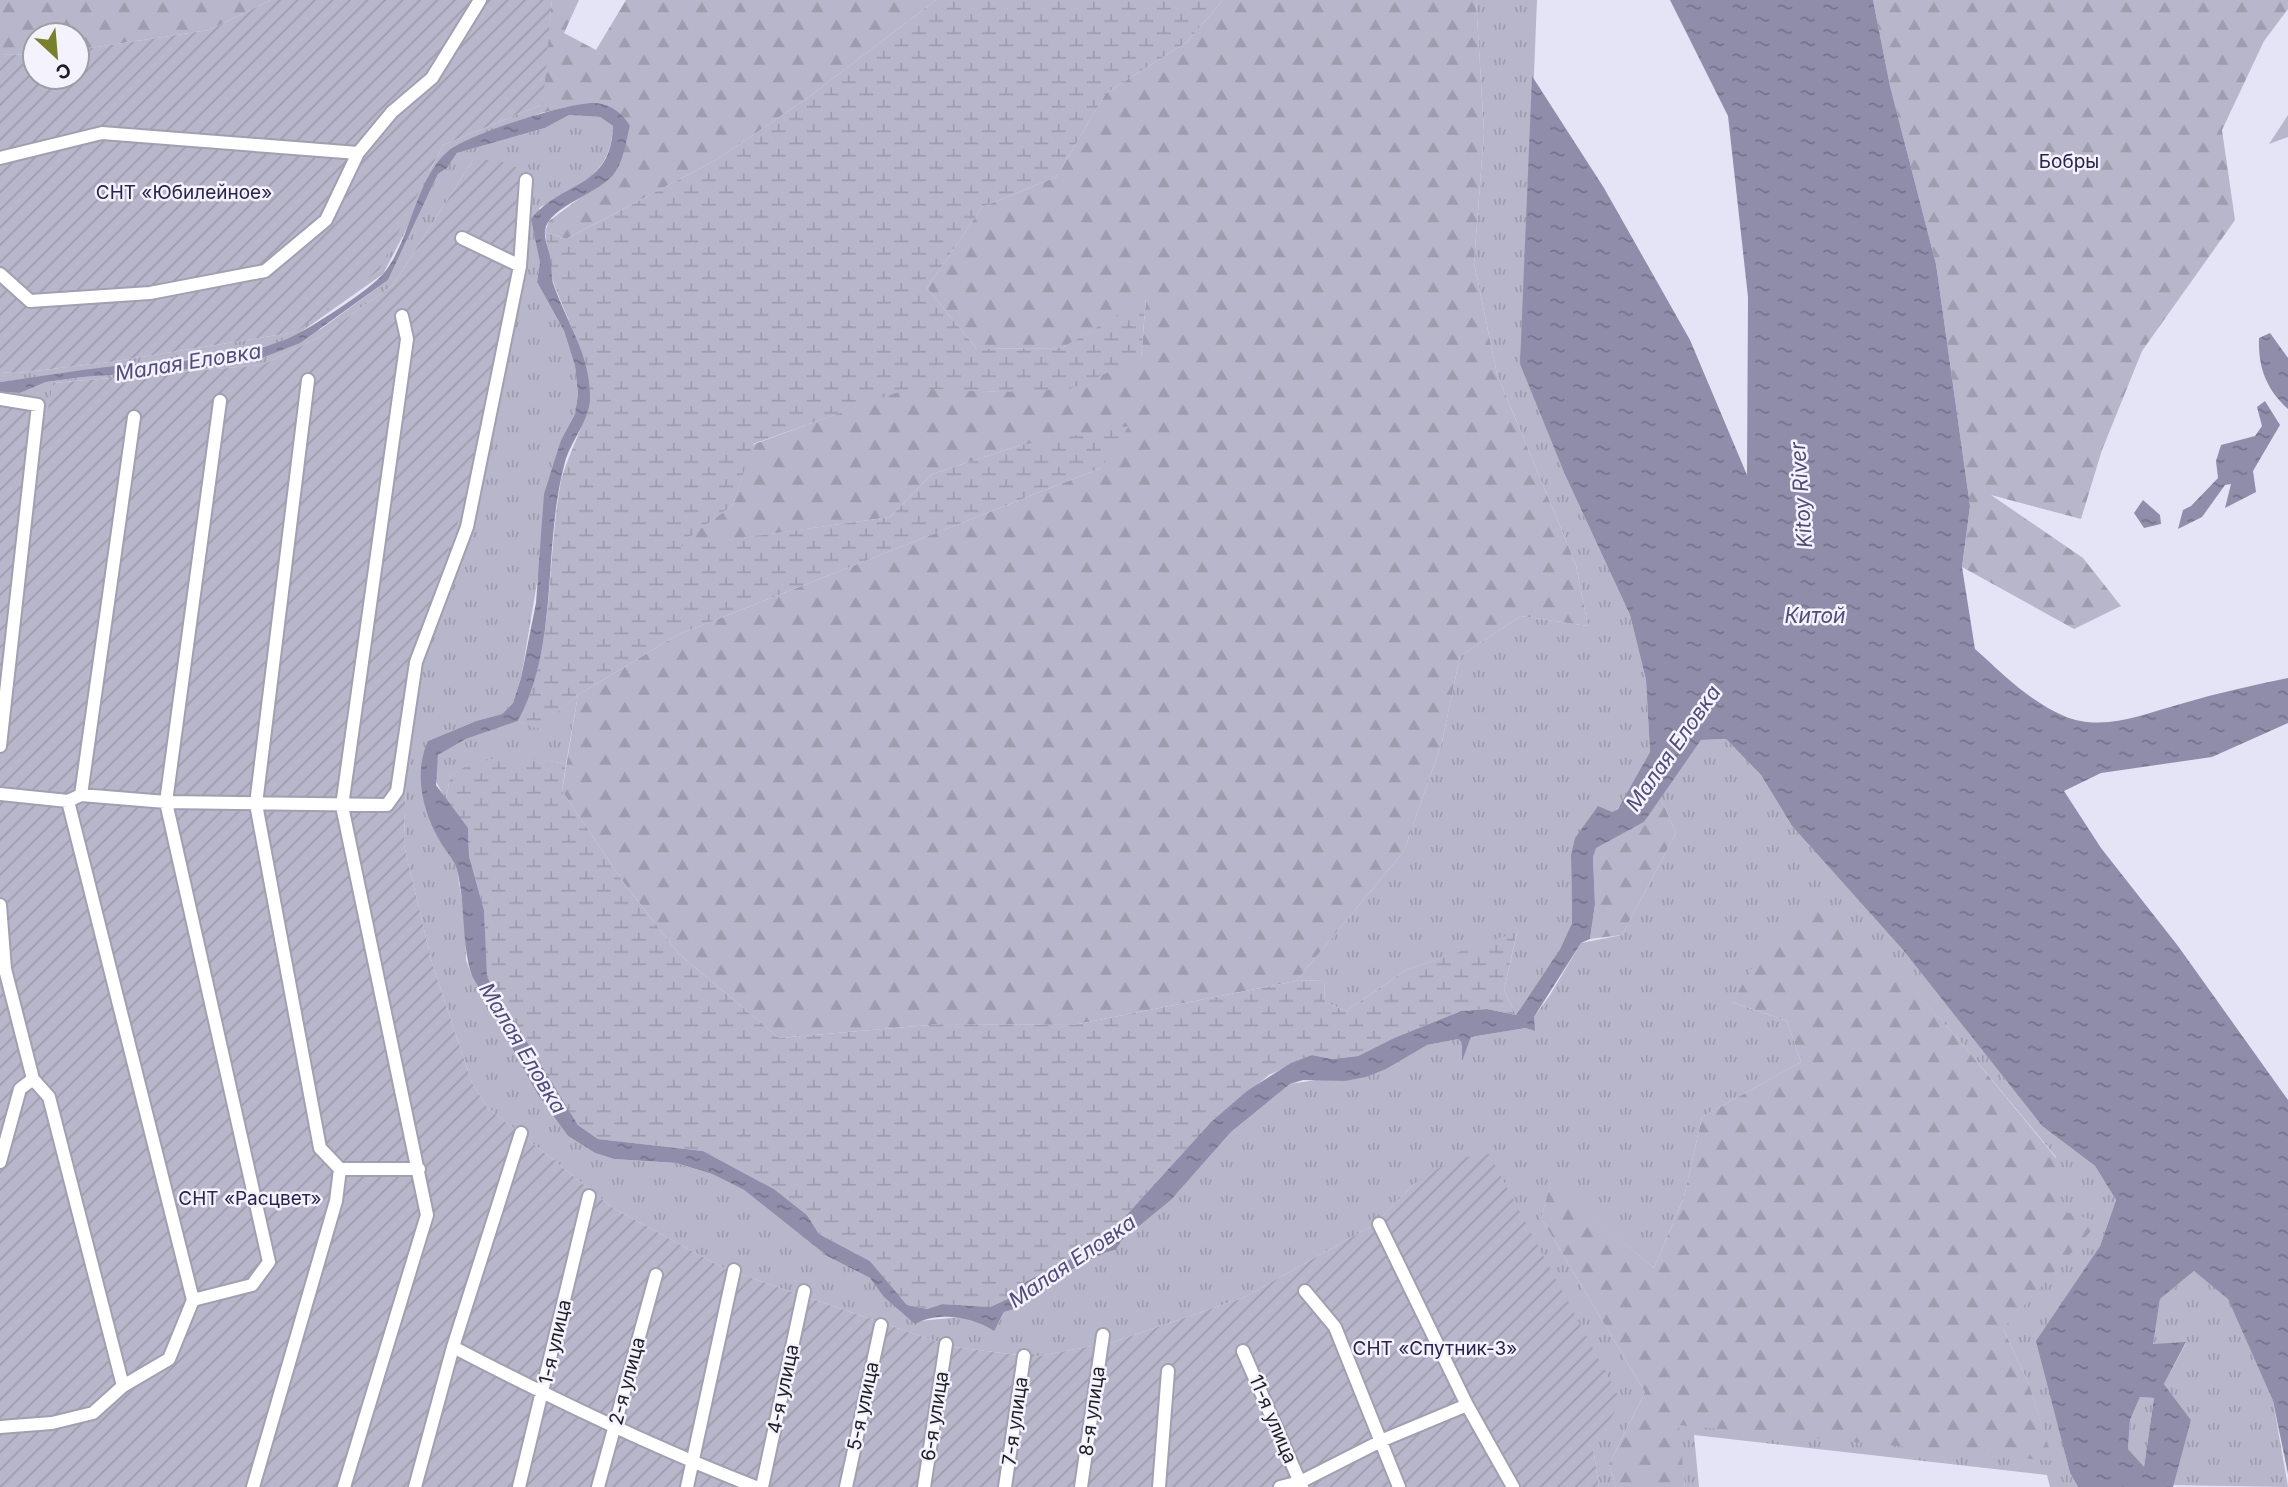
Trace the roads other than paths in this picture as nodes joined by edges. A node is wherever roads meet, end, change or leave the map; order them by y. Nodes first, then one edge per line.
1 (480, 0) edge
2 (358, 153) junction
3 (0, 158) edge
4 (526, 180) dead end
5 (462, 238) dead end
6 (520, 266) junction
7 (0, 274) edge
8 (402, 316) dead end
9 (308, 380) dead end
10 (0, 399) edge
11 (220, 401) dead end
12 (134, 416) dead end
13 (0, 746) edge
14 (0, 794) edge
15 (81, 795) junction
16 (68, 801) junction
17 (166, 802) junction
18 (256, 804) junction
19 (342, 806) junction
20 (0, 905) edge
21 (33, 1079) junction
22 (521, 1133) dead end
23 (0, 1162) edge
24 (340, 1169) junction
25 (419, 1169) junction
26 (589, 1196) dead end
27 (1379, 1224) dead end
28 (734, 1270) dead end
29 (656, 1275) dead end
30 (804, 1291) dead end
31 (1305, 1291) dead end
32 (192, 1300) junction
33 (881, 1325) dead end
34 (1103, 1335) dead end
35 (946, 1344) dead end
36 (453, 1347) junction
37 (1243, 1351) dead end
38 (1024, 1356) dead end
39 (1168, 1371) dead end
40 (123, 1386) junction
41 (543, 1394) junction
42 (1467, 1405) junction
43 (615, 1425) junction
44 (0, 1427) edge
45 (1383, 1440) junction
46 (694, 1463) junction
47 (1301, 1484) edge
48 (253, 1487) edge
49 (344, 1487) edge
50 (415, 1487) edge
51 (519, 1487) edge
52 (598, 1487) edge
53 (687, 1487) edge
54 (756, 1487) edge
55 (762, 1487) edge
56 (846, 1487) edge
57 (924, 1487) edge
58 (1005, 1487) edge
59 (1081, 1487) edge
60 (1159, 1487) edge
61 (1280, 1487) edge
62 (1399, 1487) edge
63 (1513, 1487) edge

1 - 2 street
2 - 3 street
2 - 7 street
4 - 6 street
5 - 6 street
6 - 19 street
8 - 19 street
9 - 18 street
10 - 13 street
11 - 17 street
12 - 15 street
14 - 16 street
15 - 16 street
15 - 17 street
16 - 32 street
17 - 18 street
17 - 32 street
18 - 19 street
18 - 24 street
19 - 25 street
20 - 21 street
21 - 23 street
21 - 40 street
22 - 36 street
24 - 25 street
24 - 48 street
25 - 49 street
26 - 41 street, 1-я улица
27 - 42 street
28 - 46 street
29 - 43 street, 2-я улица
30 - 55 street, 4-я улица
31 - 45 street
32 - 40 street
33 - 56 street, 5-я улица
34 - 59 street, 8-я улица
35 - 57 street, 6-я улица
36 - 41 street
36 - 50 street
37 - 47 street, 11-я улица
38 - 58 street, 7-я улица
39 - 60 street
40 - 44 street
41 - 43 street
41 - 51 street, 1-я улица
42 - 45 street
42 - 63 street
43 - 46 street
43 - 52 street, 2-я улица
45 - 47 street
45 - 62 street
46 - 53 street
46 - 54 street
47 - 61 street

